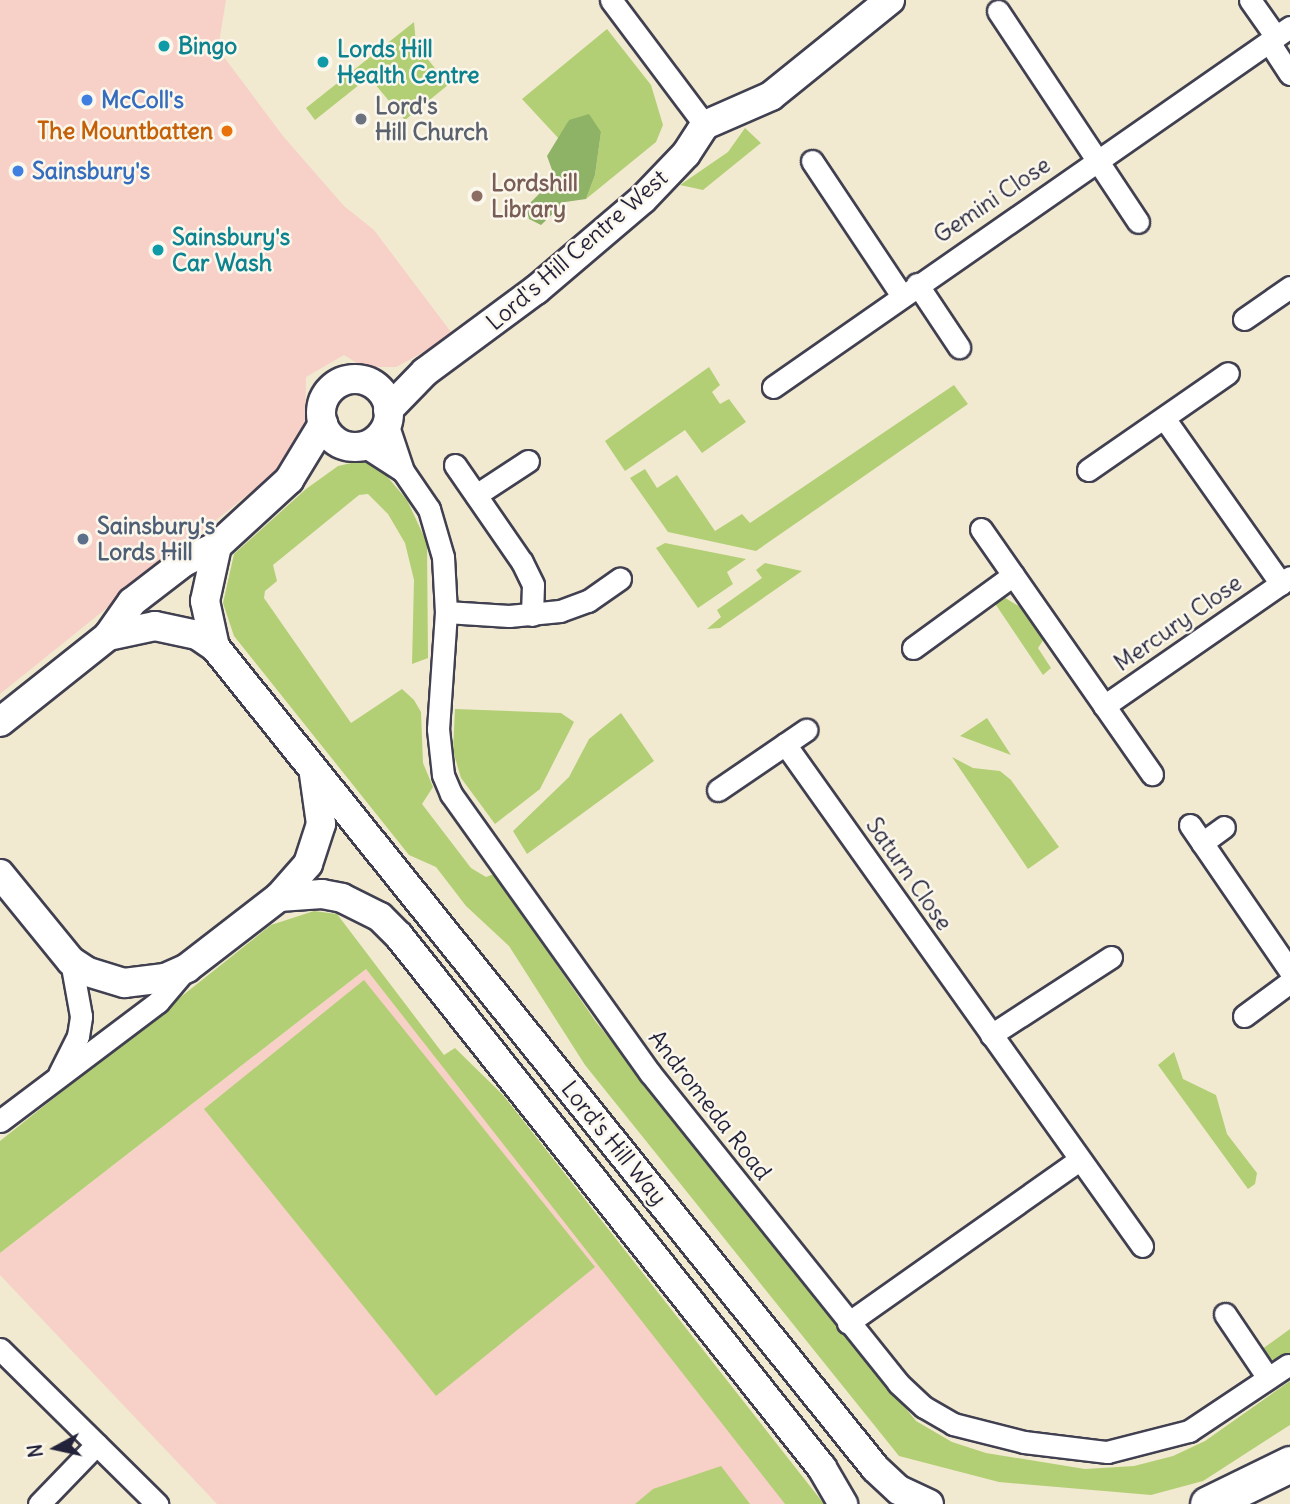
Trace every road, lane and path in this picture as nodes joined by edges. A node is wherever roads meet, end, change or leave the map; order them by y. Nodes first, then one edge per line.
1 (611, 0) edge
2 (890, 0) edge
3 (1250, 0) edge
4 (998, 12) dead end
5 (1278, 36) edge
6 (1290, 74) edge
7 (705, 125) junction
8 (1097, 160) junction
9 (812, 161) dead end
10 (1138, 222) dead end
11 (1290, 287) edge
12 (909, 290) junction
13 (1244, 318) dead end
14 (960, 347) dead end
15 (425, 372) junction
16 (1228, 373) dead end
17 (368, 382) junction
18 (773, 387) dead end
19 (388, 416) junction
20 (1164, 418) junction
21 (323, 424) junction
22 (358, 447) junction
23 (528, 461) dead end
24 (455, 465) dead end
25 (403, 471) junction
26 (1088, 471) dead end
27 (289, 480) junction
28 (476, 495) junction
29 (981, 529) dead end
30 (217, 546) junction
31 (1013, 575) junction
32 (620, 579) dead end
33 (1285, 581) edge
34 (446, 612) junction
35 (532, 615) junction
36 (108, 636) junction
37 (215, 647) junction
38 (913, 648) dead end
39 (1104, 706) junction
40 (2, 717) edge
41 (806, 730) dead end
42 (785, 744) junction
43 (312, 768) junction
44 (1152, 774) dead end
45 (718, 790) dead end
46 (1224, 827) dead end
47 (0, 874) edge
48 (279, 897) junction
49 (1111, 957) dead end
50 (71, 961) junction
51 (187, 968) junction
52 (1290, 971) edge
53 (1290, 982) edge
54 (1244, 1016) dead end
55 (991, 1035) junction
56 (59, 1074) junction
57 (0, 1121) edge
58 (1079, 1160) junction
59 (1142, 1246) dead end
60 (1225, 1314) dead end
61 (848, 1323) junction
62 (0, 1349) edge
63 (1288, 1364) dead end
64 (1268, 1378) junction
65 (97, 1444) junction
66 (1290, 1464) edge
67 (1290, 1478) edge
68 (39, 1504) edge
69 (157, 1504) edge
70 (843, 1504) edge
71 (929, 1504) edge
72 (1208, 1504) edge
73 (1266, 1504) edge

1 - 7 street
2 - 7 street
3 - 5 street
4 - 8 street
5 - 6 street
5 - 8 street, Gemini Close
7 - 15 street, Lord's Hill Centre West
8 - 10 street
8 - 12 street, Gemini Close
9 - 12 street
11 - 13 street
12 - 14 street
12 - 18 street, Gemini Close
15 - 17 street, Lord's Hill Centre West
15 - 19 street, Lord's Hill Centre West
16 - 20 street
17 - 19 street
17 - 21 street
19 - 22 street
19 - 25 street, Andromeda Road
20 - 26 street
20 - 33 street, Mercury Close
21 - 22 street
21 - 27 street
22 - 25 street, Andromeda Road
22 - 27 street
23 - 28 street
24 - 28 street
25 - 34 street, Andromeda Road
27 - 30 street
28 - 35 street
29 - 31 street, Mercury Close
30 - 36 street
30 - 37 street
31 - 38 street
31 - 39 street, Mercury Close
32 - 35 street
33 - 39 street, Mercury Close
34 - 35 street
34 - 61 street, Andromeda Road
36 - 37 street
36 - 40 street
37 - 43 street, Lord's Hill Way
39 - 44 street, Mercury Close
41 - 42 street
42 - 45 street
42 - 55 street, Saturn Close
43 - 48 street
43 - 71 street, Lord's Hill Way
46 - 52 street
47 - 50 street
48 - 51 street
48 - 70 street, Lord's Hill Way
49 - 55 street
50 - 51 street
50 - 56 street
51 - 56 street
53 - 54 street
55 - 58 street, Saturn Close
56 - 57 street
58 - 59 street, Saturn Close
58 - 61 street
60 - 64 street
61 - 64 street, Andromeda Road
62 - 65 street
63 - 64 street, Andromeda Road
65 - 68 street
65 - 69 street
66 - 72 main road
67 - 73 main road

